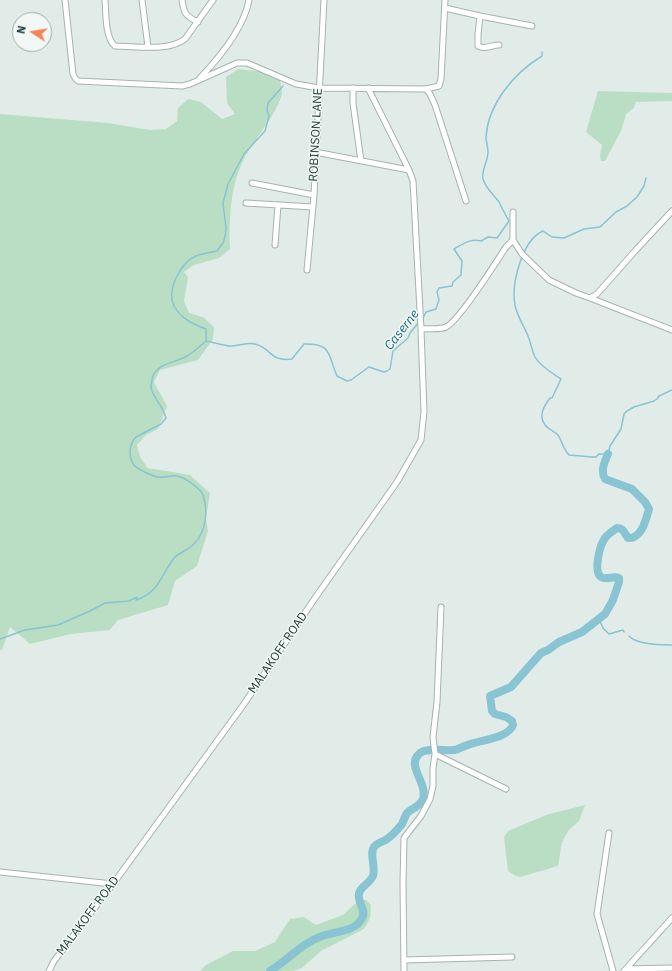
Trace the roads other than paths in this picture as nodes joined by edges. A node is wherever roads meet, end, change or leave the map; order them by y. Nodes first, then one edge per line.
1 (65, 0) edge
2 (104, 0) edge
3 (142, 0) edge
4 (182, 0) edge
5 (213, 0) edge
6 (248, 0) edge
7 (324, 0) edge
8 (445, 0) edge
9 (445, 8) junction
10 (480, 16) junction
11 (198, 22) junction
12 (532, 26) dead end
13 (499, 45) dead end
14 (148, 47) junction
15 (197, 81) junction
16 (319, 88) junction
17 (353, 88) junction
18 (368, 88) junction
19 (426, 89) junction
20 (315, 152) junction
21 (361, 161) junction
22 (409, 170) junction
23 (252, 183) dead end
24 (314, 195) junction
25 (466, 201) dead end
26 (246, 203) dead end
27 (278, 205) junction
28 (313, 207) junction
29 (672, 211) edge
30 (513, 212) dead end
31 (513, 240) junction
32 (274, 245) dead end
33 (307, 270) dead end
34 (590, 298) junction
35 (421, 326) junction
36 (672, 330) edge
37 (441, 607) dead end
38 (435, 754) junction
39 (506, 789) dead end
40 (609, 833) dead end
41 (0, 872) edge
42 (113, 884) junction
43 (672, 918) edge
44 (512, 957) dead end
45 (404, 960) junction
46 (672, 968) edge
47 (625, 970) edge
48 (49, 971) edge
49 (404, 971) edge
50 (613, 971) edge

1 - 15 street
2 - 14 street
3 - 14 street
4 - 11 street
5 - 11 street
6 - 15 street
7 - 16 street, ROBINSON LANE
8 - 9 street
9 - 10 street
9 - 19 street
10 - 12 street
10 - 13 street
11 - 14 street
15 - 16 street
16 - 17 street
16 - 20 street, ROBINSON LANE
17 - 18 street
17 - 21 street
18 - 19 street
18 - 22 street, MALAKOFF ROAD
19 - 25 street
20 - 21 street
20 - 24 street, ROBINSON LANE
21 - 22 street
22 - 35 street, MALAKOFF ROAD
23 - 24 street
24 - 28 street, ROBINSON LANE
26 - 27 street
27 - 28 street
27 - 32 street
28 - 33 street, ROBINSON LANE
29 - 34 street
30 - 31 street
31 - 34 street
31 - 35 street
34 - 36 street
35 - 42 street, MALAKOFF ROAD
37 - 38 street
38 - 39 street
38 - 45 street
40 - 50 street
41 - 42 street
42 - 48 street, MALAKOFF ROAD
43 - 47 street
44 - 45 street
45 - 49 street
46 - 47 street

